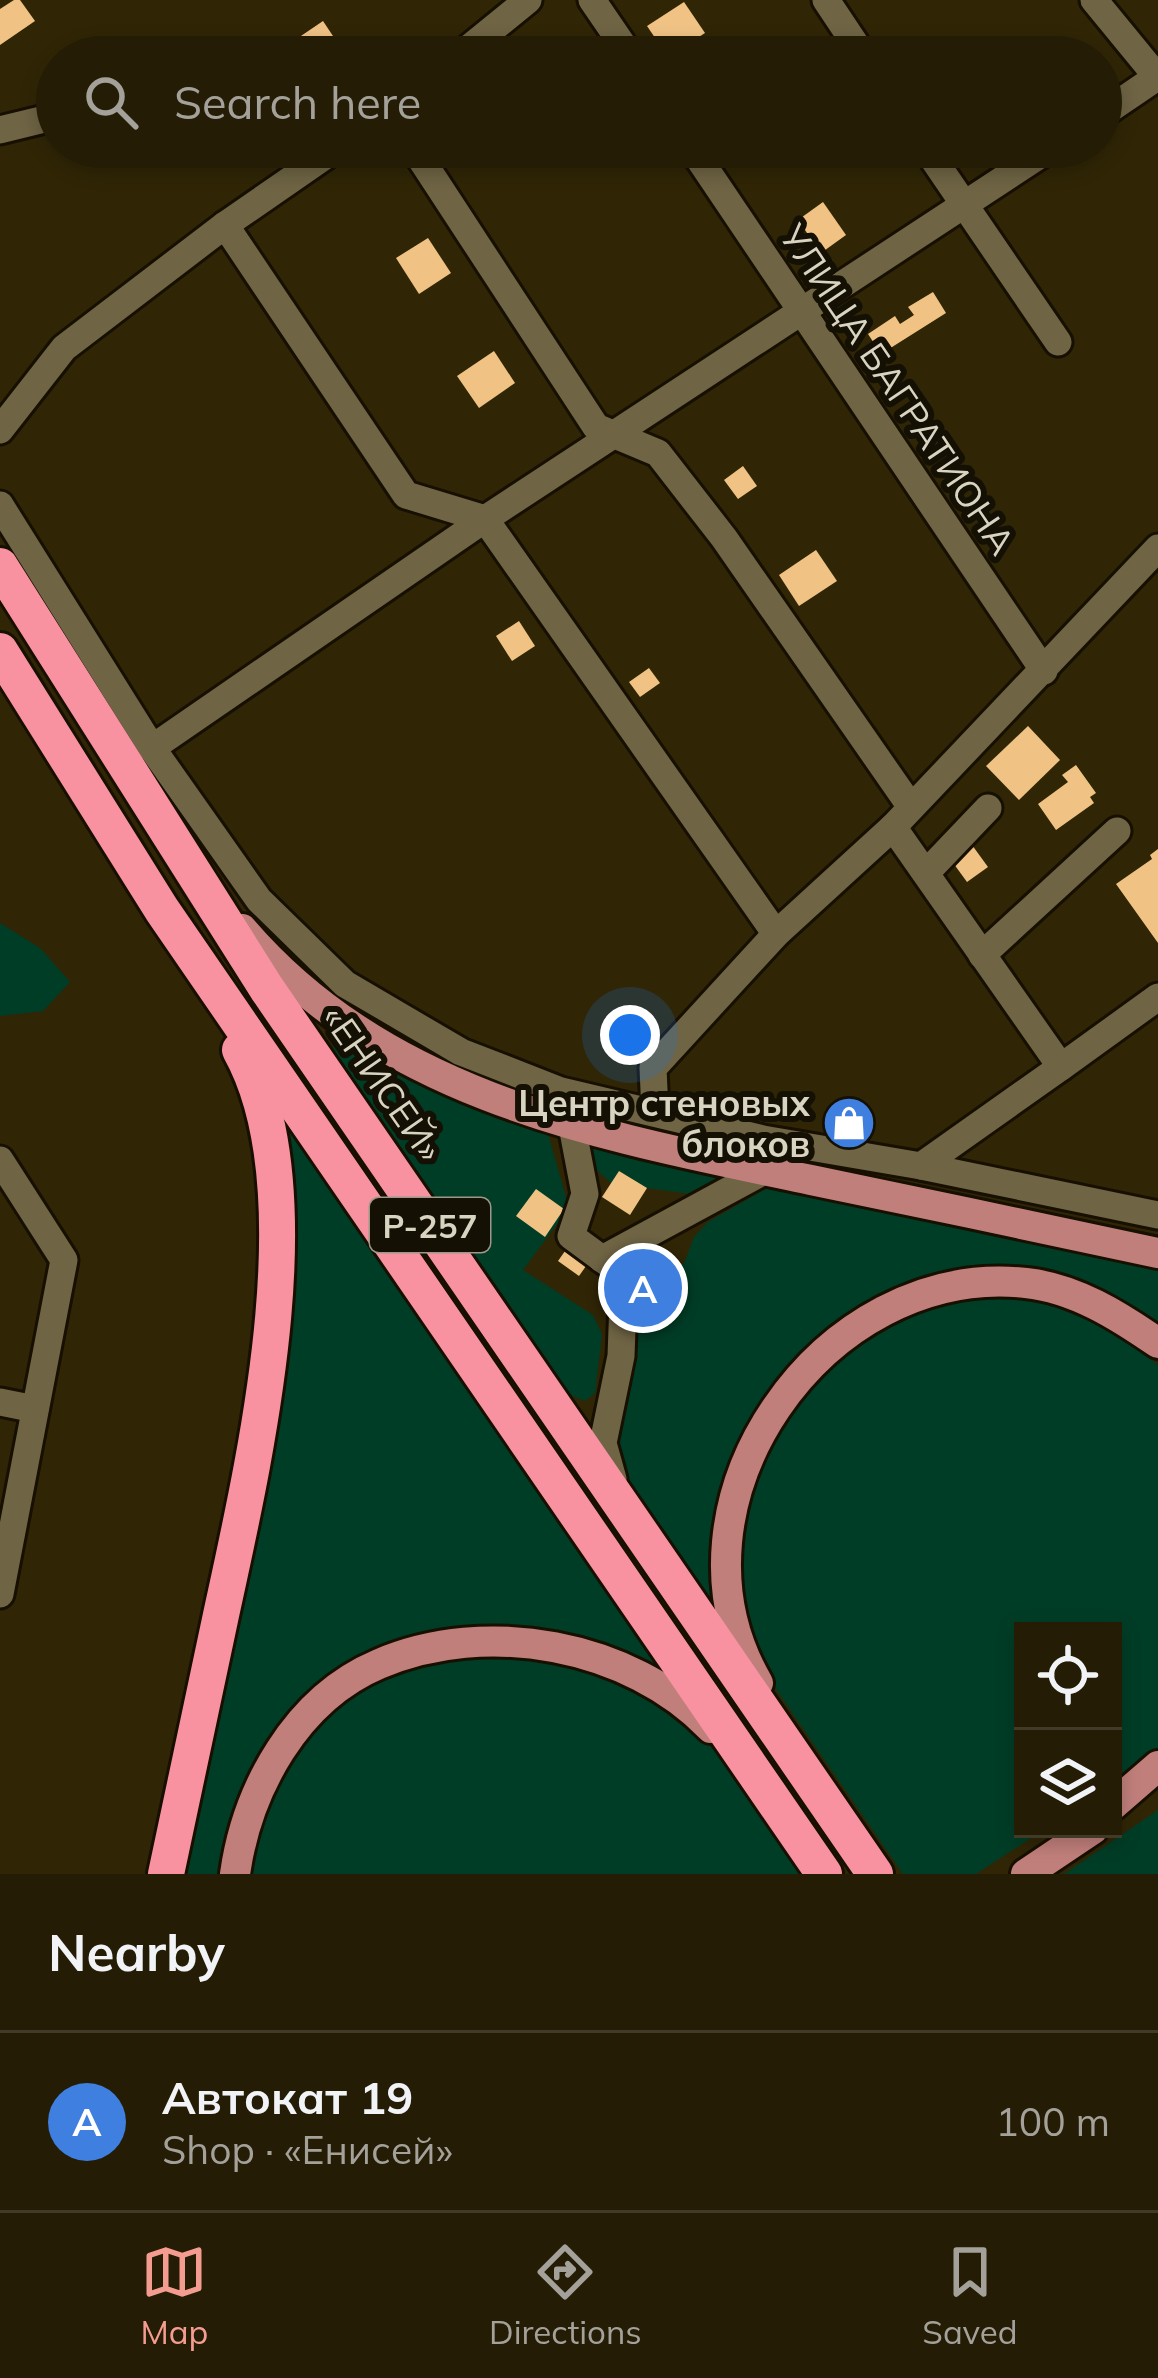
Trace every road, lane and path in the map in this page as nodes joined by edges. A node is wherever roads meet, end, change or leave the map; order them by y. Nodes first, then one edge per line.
1 (528, 0) edge
2 (592, 0) edge
3 (826, 0) edge
4 (1094, 0) edge
5 (484, 36) edge
6 (617, 36) edge
7 (850, 36) edge
8 (1158, 78) edge
9 (1122, 101) edge
10 (36, 121) edge
11 (0, 130) edge
12 (307, 168) edge
13 (426, 168) edge
14 (706, 168) edge
15 (939, 168) edge
16 (1021, 168) edge
17 (964, 206) junction
18 (224, 225) junction
19 (804, 313) junction
20 (1058, 342) dead end
21 (0, 430) edge
22 (616, 436) junction
23 (0, 505) edge
24 (485, 519) junction
25 (1158, 548) edge
26 (0, 566) edge
27 (0, 651) edge
28 (1044, 670) junction
29 (152, 748) junction
30 (988, 808) dead end
31 (902, 817) junction
32 (1117, 831) dead end
33 (189, 867) junction
34 (926, 874) junction
35 (162, 910) junction
36 (776, 934) junction
37 (982, 955) junction
38 (1158, 997) edge
39 (1060, 1067) junction
40 (655, 1112) junction
41 (572, 1126) junction
42 (0, 1160) edge
43 (921, 1166) junction
44 (766, 1170) junction
45 (1158, 1215) edge
46 (1158, 1253) edge
47 (602, 1259) junction
48 (1158, 1343) edge
49 (0, 1402) edge
50 (35, 1409) junction
51 (623, 1505) junction
52 (0, 1594) edge
53 (1158, 1766) edge
54 (758, 1776) junction
55 (1158, 1786) edge
56 (1122, 1796) edge
57 (1158, 1796) edge
58 (1122, 1812) edge
59 (834, 1813) junction
60 (1122, 1814) edge
61 (1079, 1838) edge
62 (1039, 1865) edge
63 (166, 1874) edge
64 (235, 1874) edge
65 (824, 1874) edge
66 (875, 1874) edge

1 - 5 street
2 - 6 street
3 - 7 street
4 - 8 street
8 - 9 street
10 - 11 street
12 - 18 street
13 - 22 street
14 - 19 street, УЛИЦА БАГРАТИОНА
15 - 17 street
16 - 17 street
17 - 19 street
17 - 20 street
18 - 21 street
18 - 24 street
19 - 22 street
19 - 28 street, УЛИЦА БАГРАТИОНА
22 - 24 street
22 - 31 street
23 - 29 street
24 - 29 street
24 - 36 street
25 - 28 street
26 - 33 highway, «ЕНИСЕЙ» / Р-257
27 - 35 highway, Р-257
28 - 31 street
29 - 40 street
30 - 34 street
31 - 34 street
31 - 36 street
32 - 37 street
33 - 41 main road
33 - 51 highway, «ЕНИСЕЙ» / Р-257
34 - 37 street
35 - 54 highway, Р-257
35 - 63 highway
36 - 40 street
37 - 39 street
38 - 39 street
39 - 43 street
40 - 43 street
41 - 44 main road
41 - 47 street
42 - 50 street
43 - 45 street
44 - 46 main road
44 - 47 street
47 - 51 street
48 - 59 main road
49 - 50 street
50 - 52 street
51 - 59 highway, «ЕНИСЕЙ» / Р-257
53 - 56 main road
54 - 64 main road
54 - 65 highway, Р-257
55 - 58 main road
57 - 60 main road
59 - 66 highway, «ЕНИСЕЙ» / Р-257
61 - 62 main road

